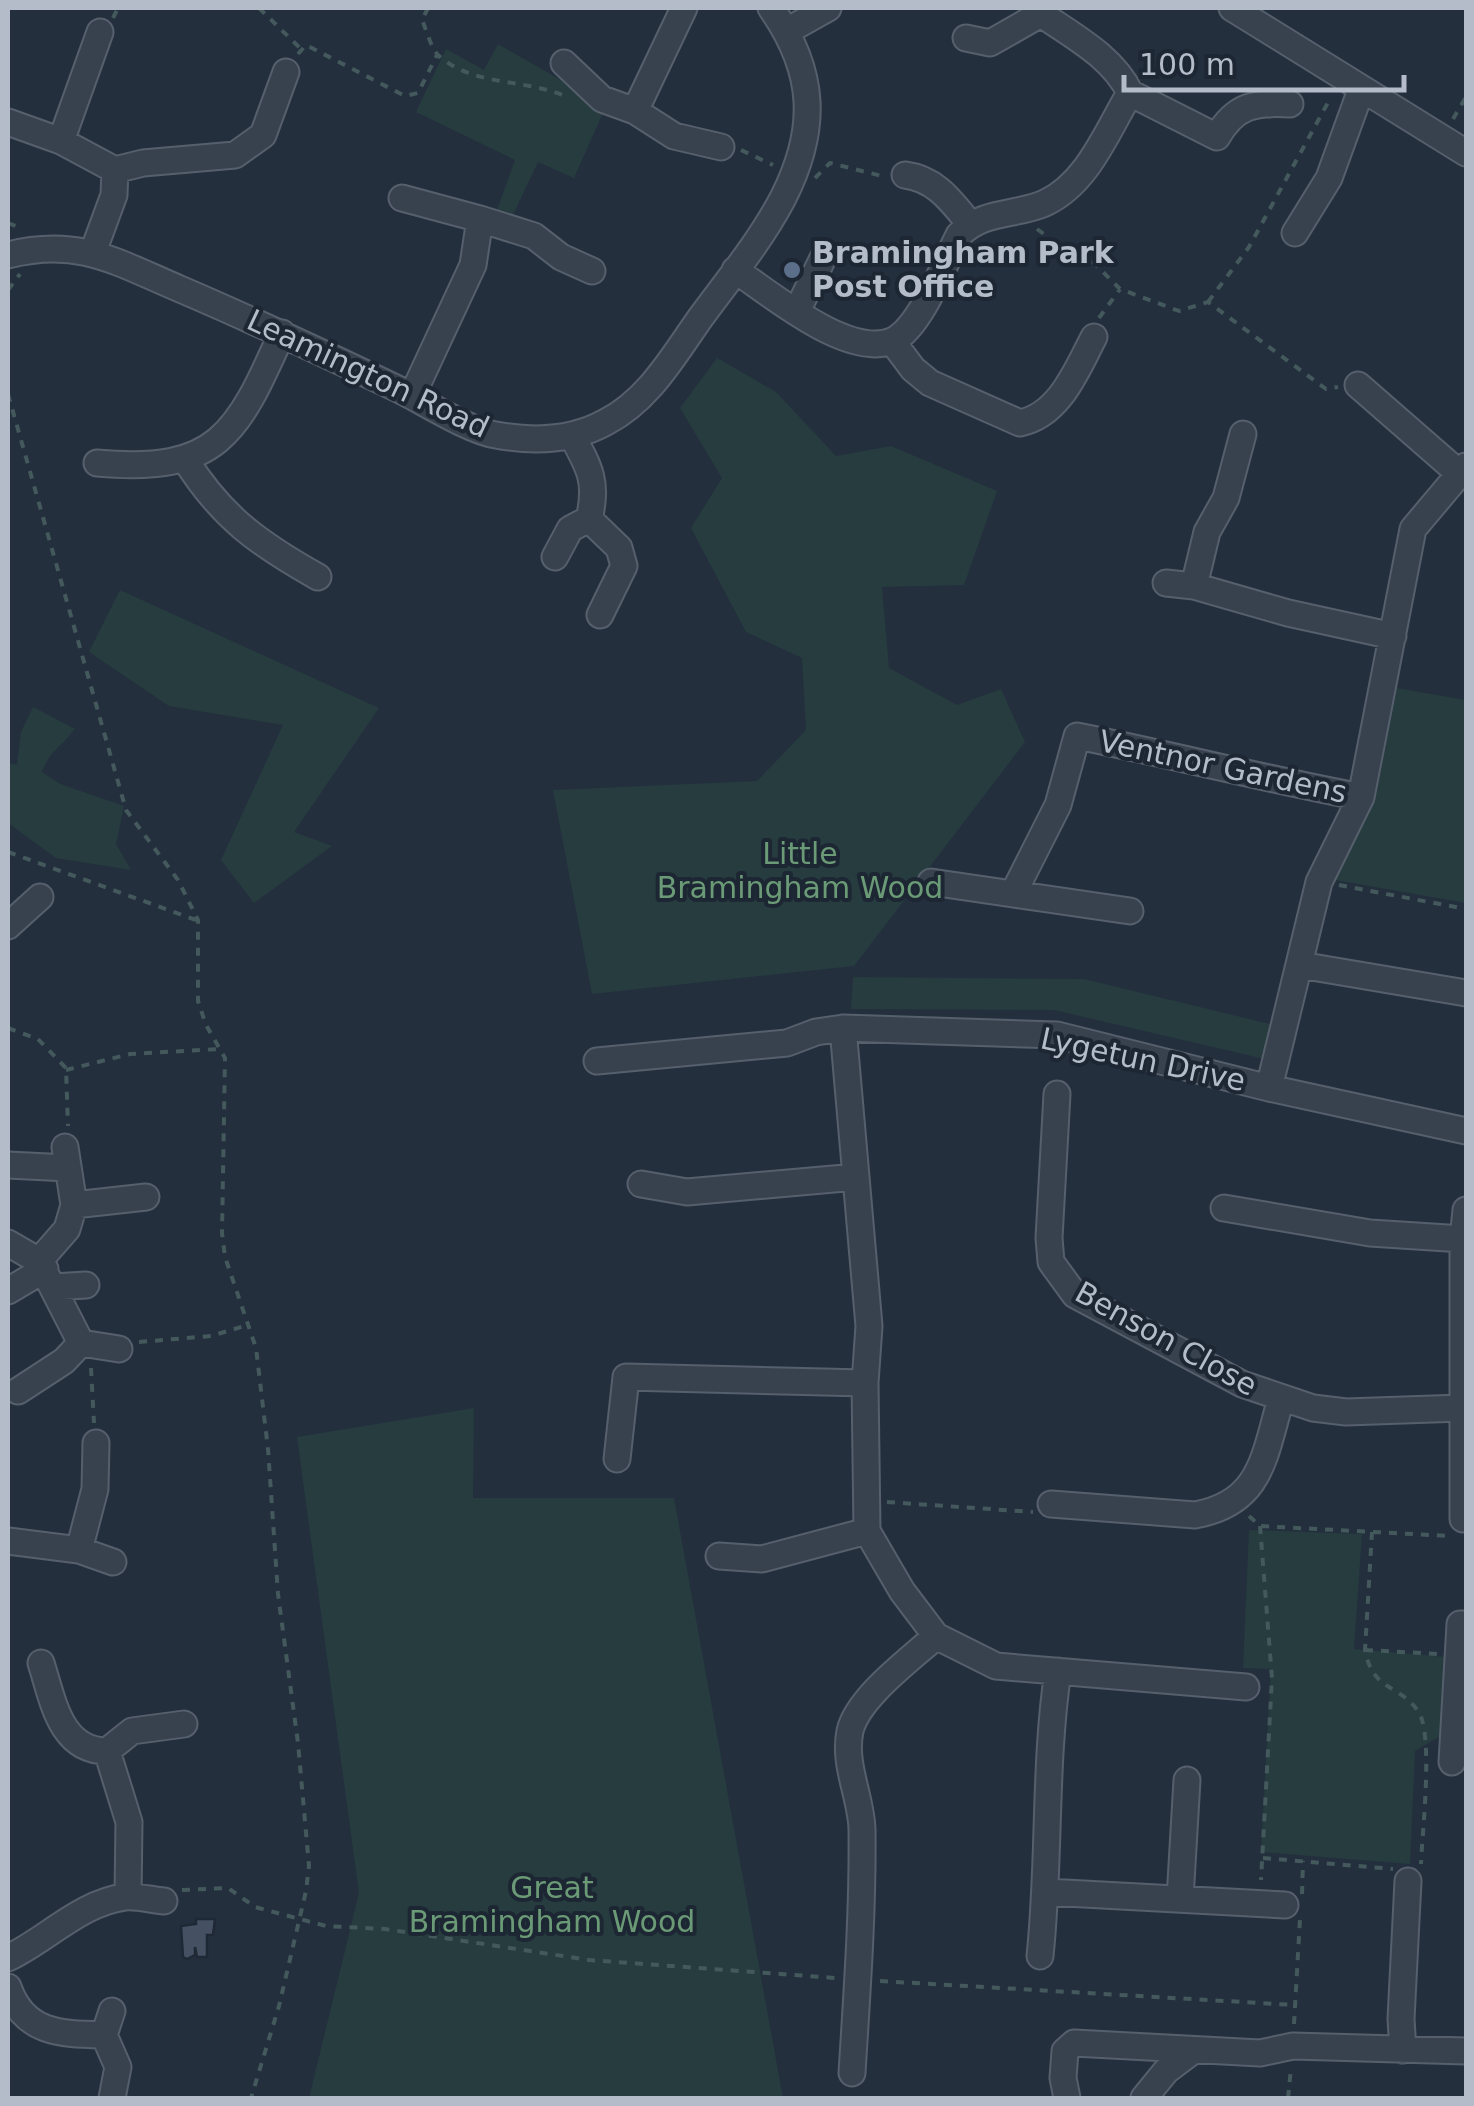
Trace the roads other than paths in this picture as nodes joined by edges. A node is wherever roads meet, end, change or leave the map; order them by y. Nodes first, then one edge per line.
1 (684, 8) edge
2 (770, 8) edge
3 (828, 8) edge
4 (1232, 8) edge
5 (787, 31) junction
6 (100, 32) dead end
7 (966, 38) dead end
8 (564, 63) dead end
9 (286, 72) road end
10 (1351, 84) junction
11 (1130, 93) junction
12 (1290, 104) dead end
13 (635, 111) junction
14 (8, 122) edge
15 (61, 141) junction
16 (721, 148) dead end
17 (1466, 153) edge
18 (115, 170) junction
19 (906, 175) dead end
20 (402, 198) dead end
21 (480, 219) junction
22 (970, 224) junction
23 (1295, 233) dead end
24 (93, 252) junction
25 (825, 254) dead end
26 (14, 264) edge
27 (735, 270) junction
28 (592, 272) dead end
29 (797, 311) junction
30 (282, 333) junction
31 (892, 341) junction
32 (1083, 341) road end
33 (1358, 385) road end
34 (412, 396) junction
35 (1242, 434) dead end
36 (572, 436) junction
37 (185, 459) junction
38 (97, 463) dead end
39 (1463, 470) edge
40 (589, 519) junction
41 (555, 557) dead end
42 (318, 577) dead end
43 (1166, 583) dead end
44 (1194, 586) junction
45 (600, 615) dead end
46 (1392, 636) junction
47 (1361, 797) junction
48 (931, 882) dead end
49 (1013, 894) junction
50 (40, 897) dead end
51 (1130, 911) dead end
52 (8, 926) edge
53 (1300, 965) junction
54 (1466, 993) edge
55 (843, 1028) junction
56 (597, 1061) dead end
57 (1269, 1088) junction
58 (1058, 1094) dead end
59 (1466, 1131) edge
60 (8, 1165) edge
61 (856, 1178) junction
62 (641, 1184) dead end
63 (146, 1197) dead end
64 (74, 1205) junction
65 (1224, 1208) dead end
66 (1466, 1210) edge
67 (1463, 1239) junction
68 (8, 1242) edge
69 (46, 1272) junction
70 (86, 1284) dead end
71 (8, 1292) edge
72 (118, 1349) road end
73 (78, 1350) junction
74 (865, 1383) junction
75 (18, 1390) dead end
76 (1281, 1399) junction
77 (1462, 1408) junction
78 (96, 1443) road end
79 (617, 1459) dead end
80 (1050, 1504) road end
81 (1464, 1528) edge
82 (867, 1531) junction
83 (8, 1541) edge
84 (79, 1550) junction
85 (719, 1556) dead end
86 (114, 1562) dead end
87 (1466, 1624) edge
88 (936, 1636) junction
89 (41, 1663) dead end
90 (1058, 1672) junction
91 (1246, 1687) dead end
92 (184, 1724) dead end
93 (107, 1751) junction
94 (1452, 1762) dead end
95 (1186, 1780) dead end
96 (1412, 1874) road end
97 (1046, 1892) junction
98 (128, 1896) junction
99 (1180, 1899) junction
100 (164, 1902) road end
101 (1284, 1905) dead end
102 (1040, 1956) dead end
103 (8, 1958) edge
104 (8, 1987) edge
105 (1194, 2050) junction
106 (1403, 2050) junction
107 (1466, 2051) edge
108 (852, 2074) dead end
109 (112, 2098) edge
110 (1067, 2098) edge
111 (1144, 2098) edge

1 - 13 street
2 - 5 street, Leamington Road
3 - 5 street
4 - 10 street
5 - 27 street, Leamington Road
6 - 15 street
7 - 11 street
8 - 13 street
9 - 18 street
10 - 17 street
10 - 23 street
11 - 12 street
11 - 22 street
13 - 16 street
14 - 15 street
15 - 18 street
18 - 24 street
19 - 22 street
20 - 21 street
21 - 28 street
21 - 34 street
22 - 31 street
24 - 26 street, Leamington Road
24 - 30 street, Leamington Road
25 - 29 street
27 - 29 street
27 - 36 street, Leamington Road
29 - 31 street
30 - 34 street, Leamington Road
30 - 37 street
31 - 32 street
33 - 39 street
34 - 36 street, Leamington Road
35 - 44 street
36 - 40 street
37 - 38 street
37 - 42 street
39 - 46 street, Ventnor Gardens
40 - 41 street
40 - 45 street
43 - 44 street
44 - 46 street
46 - 47 street, Ventnor Gardens
47 - 49 street, Ventnor Gardens
47 - 53 street, Ventnor Gardens
48 - 49 street
49 - 51 street
50 - 52 street
53 - 54 street
53 - 57 street, Ventnor Gardens
55 - 56 street, Lygetun Drive
55 - 57 street, Lygetun Drive
55 - 61 street
57 - 59 street, Lygetun Drive
58 - 76 street, Benson Close
60 - 64 street
61 - 62 street
61 - 74 street
63 - 64 street
64 - 69 street
65 - 67 street
66 - 67 street
67 - 77 street
68 - 69 street
69 - 70 street
69 - 71 street
69 - 73 street
72 - 73 street
73 - 75 street
74 - 79 street
74 - 82 street
76 - 77 street, Benson Close
76 - 80 street, Benson Close
77 - 81 street
78 - 84 street
82 - 85 street
82 - 88 street
83 - 84 street
84 - 86 street
87 - 94 street
88 - 90 street
88 - 108 street
89 - 93 street
90 - 91 street
90 - 97 street
92 - 93 street
93 - 98 street
95 - 99 street
96 - 106 street
97 - 99 street
97 - 102 street
98 - 100 street
98 - 103 street
99 - 101 street
104 - 109 street
105 - 106 street
105 - 110 street
105 - 111 street
106 - 107 street

